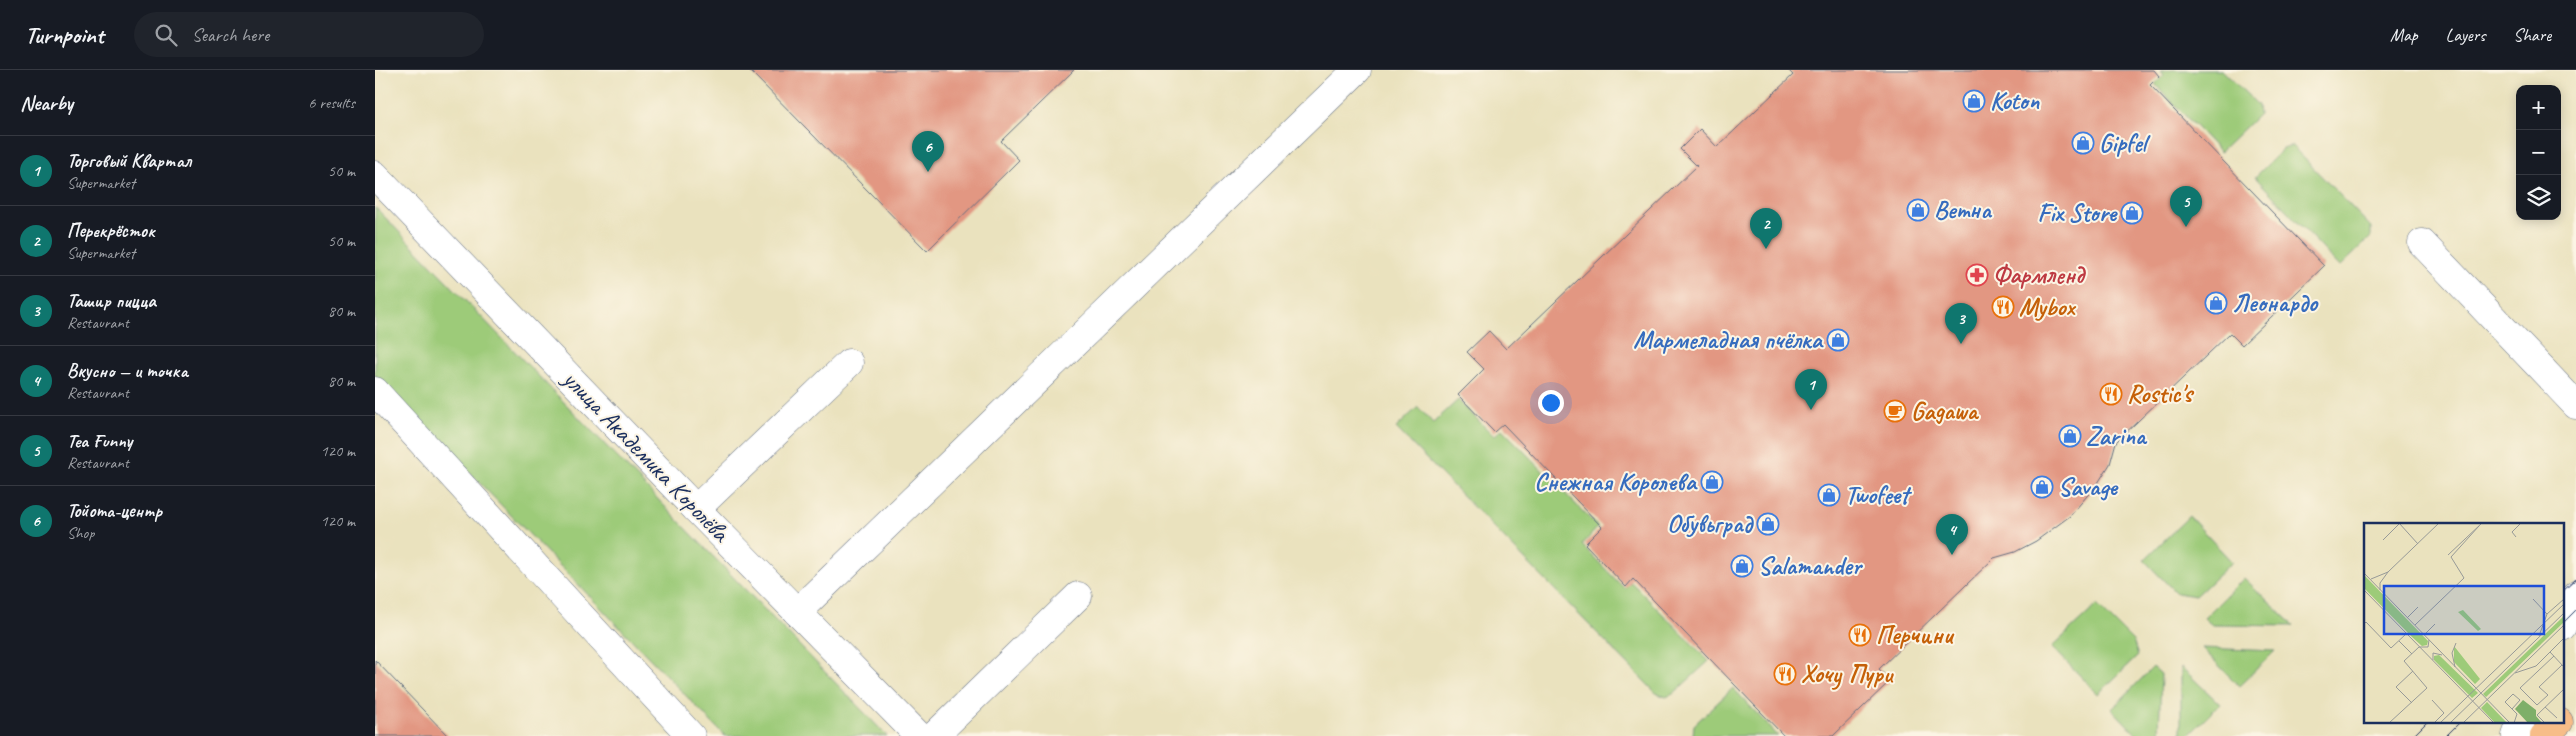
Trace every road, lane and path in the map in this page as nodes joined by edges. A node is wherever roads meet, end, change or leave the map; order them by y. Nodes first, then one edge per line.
1 (1357, 70) edge
2 (375, 175) edge
3 (2422, 244) dead end
4 (849, 363) dead end
5 (375, 391) edge
6 (2576, 405) edge
7 (696, 509) junction
8 (1078, 596) dead end
9 (2576, 596) edge
10 (797, 612) junction
11 (2563, 625) edge
12 (2576, 706) edge
13 (2563, 718) edge
14 (2520, 724) edge
15 (2557, 724) edge
16 (682, 733) edge
17 (919, 736) edge
18 (933, 736) edge
19 (2515, 736) edge
20 (2544, 736) edge

1 - 10 street
2 - 7 street, улица Академика Королёва
3 - 6 street
4 - 7 street
5 - 16 street
7 - 10 street, улица Академика Королёва
8 - 18 street
9 - 11 street
10 - 17 street, улица Академика Королёва
12 - 13 main road
14 - 19 street
15 - 20 main road

